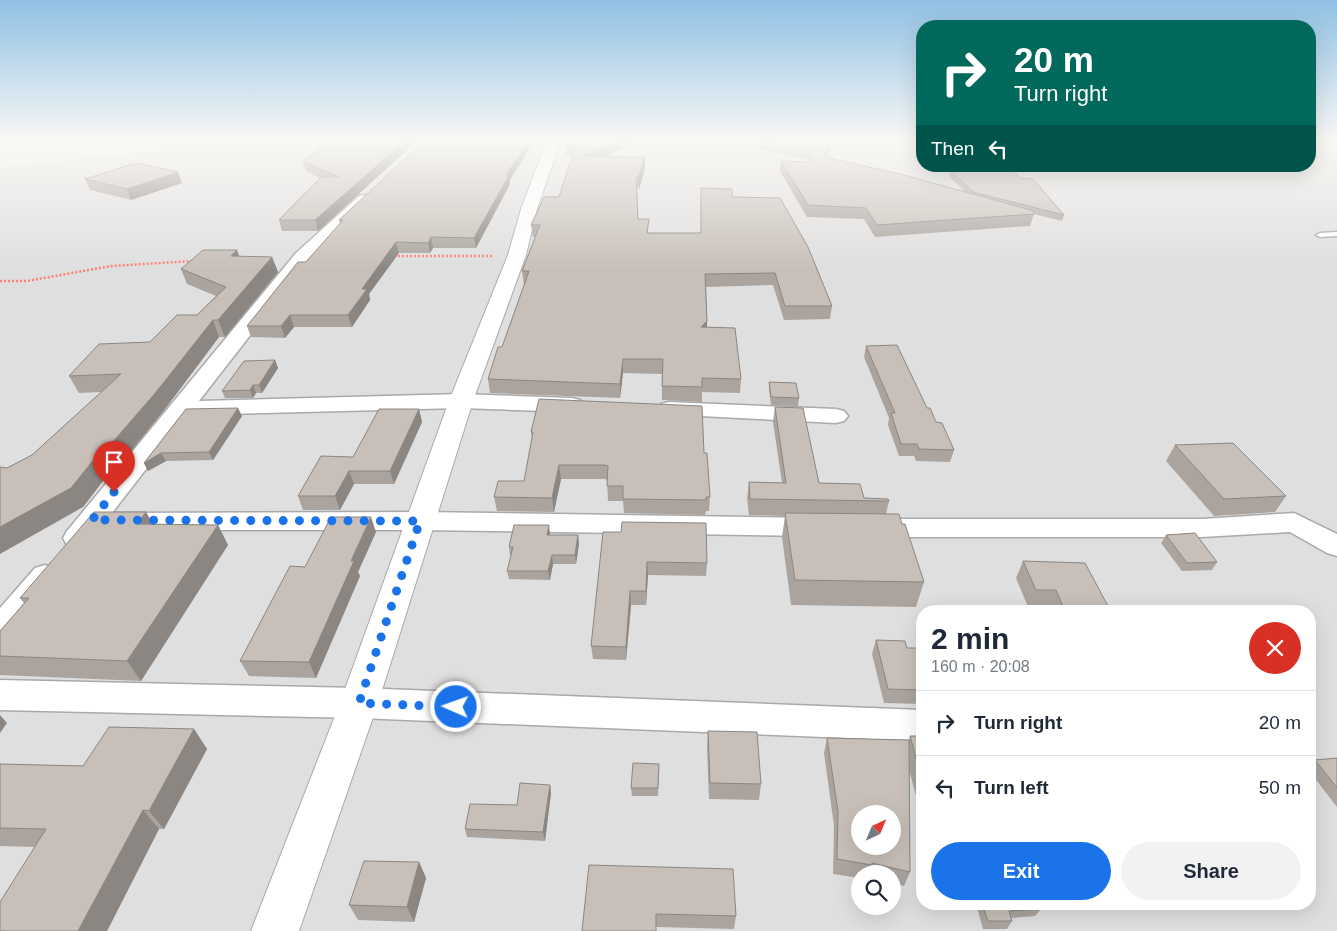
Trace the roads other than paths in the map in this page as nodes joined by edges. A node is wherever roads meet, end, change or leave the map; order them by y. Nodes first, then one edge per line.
1 (538, 183) edge
2 (379, 185) edge
3 (1337, 234) edge
4 (1320, 235) dead end
5 (461, 401) junction
6 (590, 406) edge
7 (181, 408) junction
8 (649, 408) edge
9 (836, 416) dead end
10 (92, 520) junction
11 (420, 521) junction
12 (1337, 546) edge
13 (0, 630) edge
14 (0, 695) edge
15 (359, 703) junction
16 (916, 726) edge
17 (275, 931) edge

1 - 5 street
2 - 7 street
3 - 4 lane
5 - 6 street
5 - 7 street
5 - 11 street
7 - 10 street
8 - 9 street
10 - 11 street
10 - 13 street
11 - 12 street
11 - 15 street
14 - 15 street
15 - 16 street
15 - 17 street

